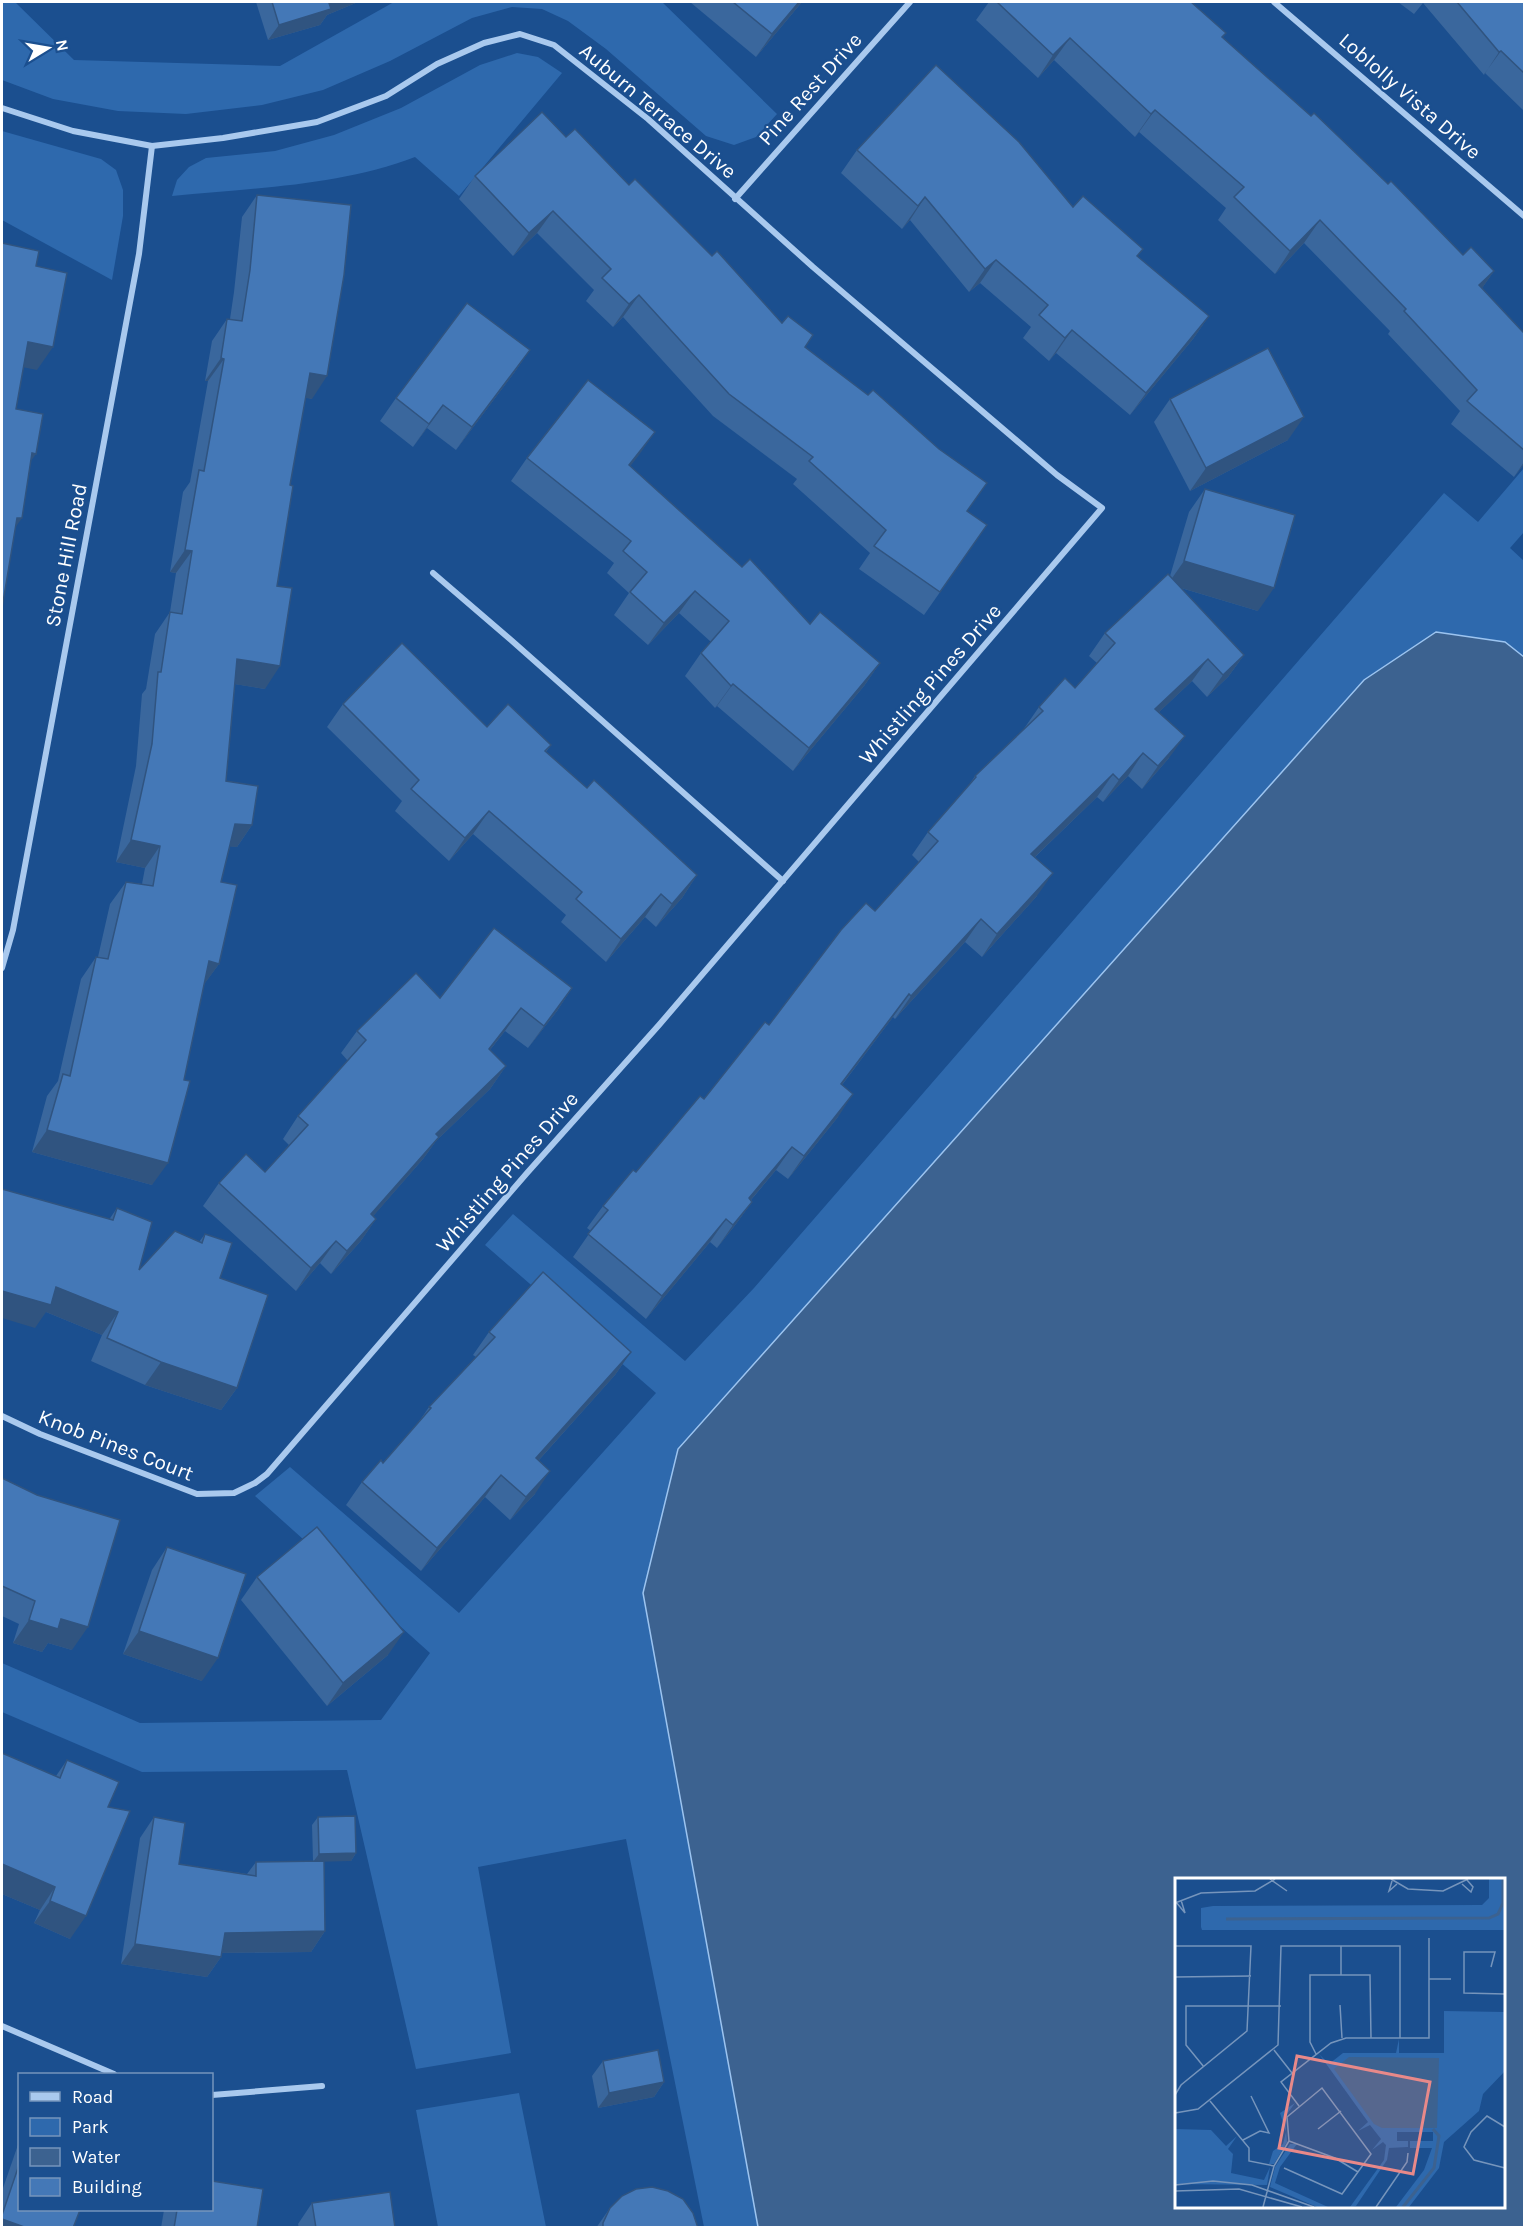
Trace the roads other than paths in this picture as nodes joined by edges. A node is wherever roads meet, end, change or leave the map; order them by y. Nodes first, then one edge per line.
1 (910, 2) edge
2 (1274, 2) edge
3 (2, 108) edge
4 (152, 146) junction
5 (735, 199) junction
6 (1524, 216) edge
7 (1102, 508) joint
8 (433, 573) dead end
9 (783, 881) junction
10 (2, 968) edge
11 (2, 1416) edge
12 (255, 1483) joint
13 (2, 2026) edge
14 (112, 2073) edge
15 (321, 2086) dead end
16 (213, 2096) edge

1 - 5 street, Pine Rest Drive
2 - 6 street, Loblolly Vista Drive
3 - 4 street, Auburn Terrace Drive
4 - 5 street, Auburn Terrace Drive
4 - 10 street, Stone Hill Road
5 - 7 street, Auburn Terrace Drive
7 - 9 street, Whistling Pines Drive
8 - 9 street
9 - 12 street, Whistling Pines Drive
11 - 12 street, Knob Pines Court
13 - 14 street
15 - 16 street

